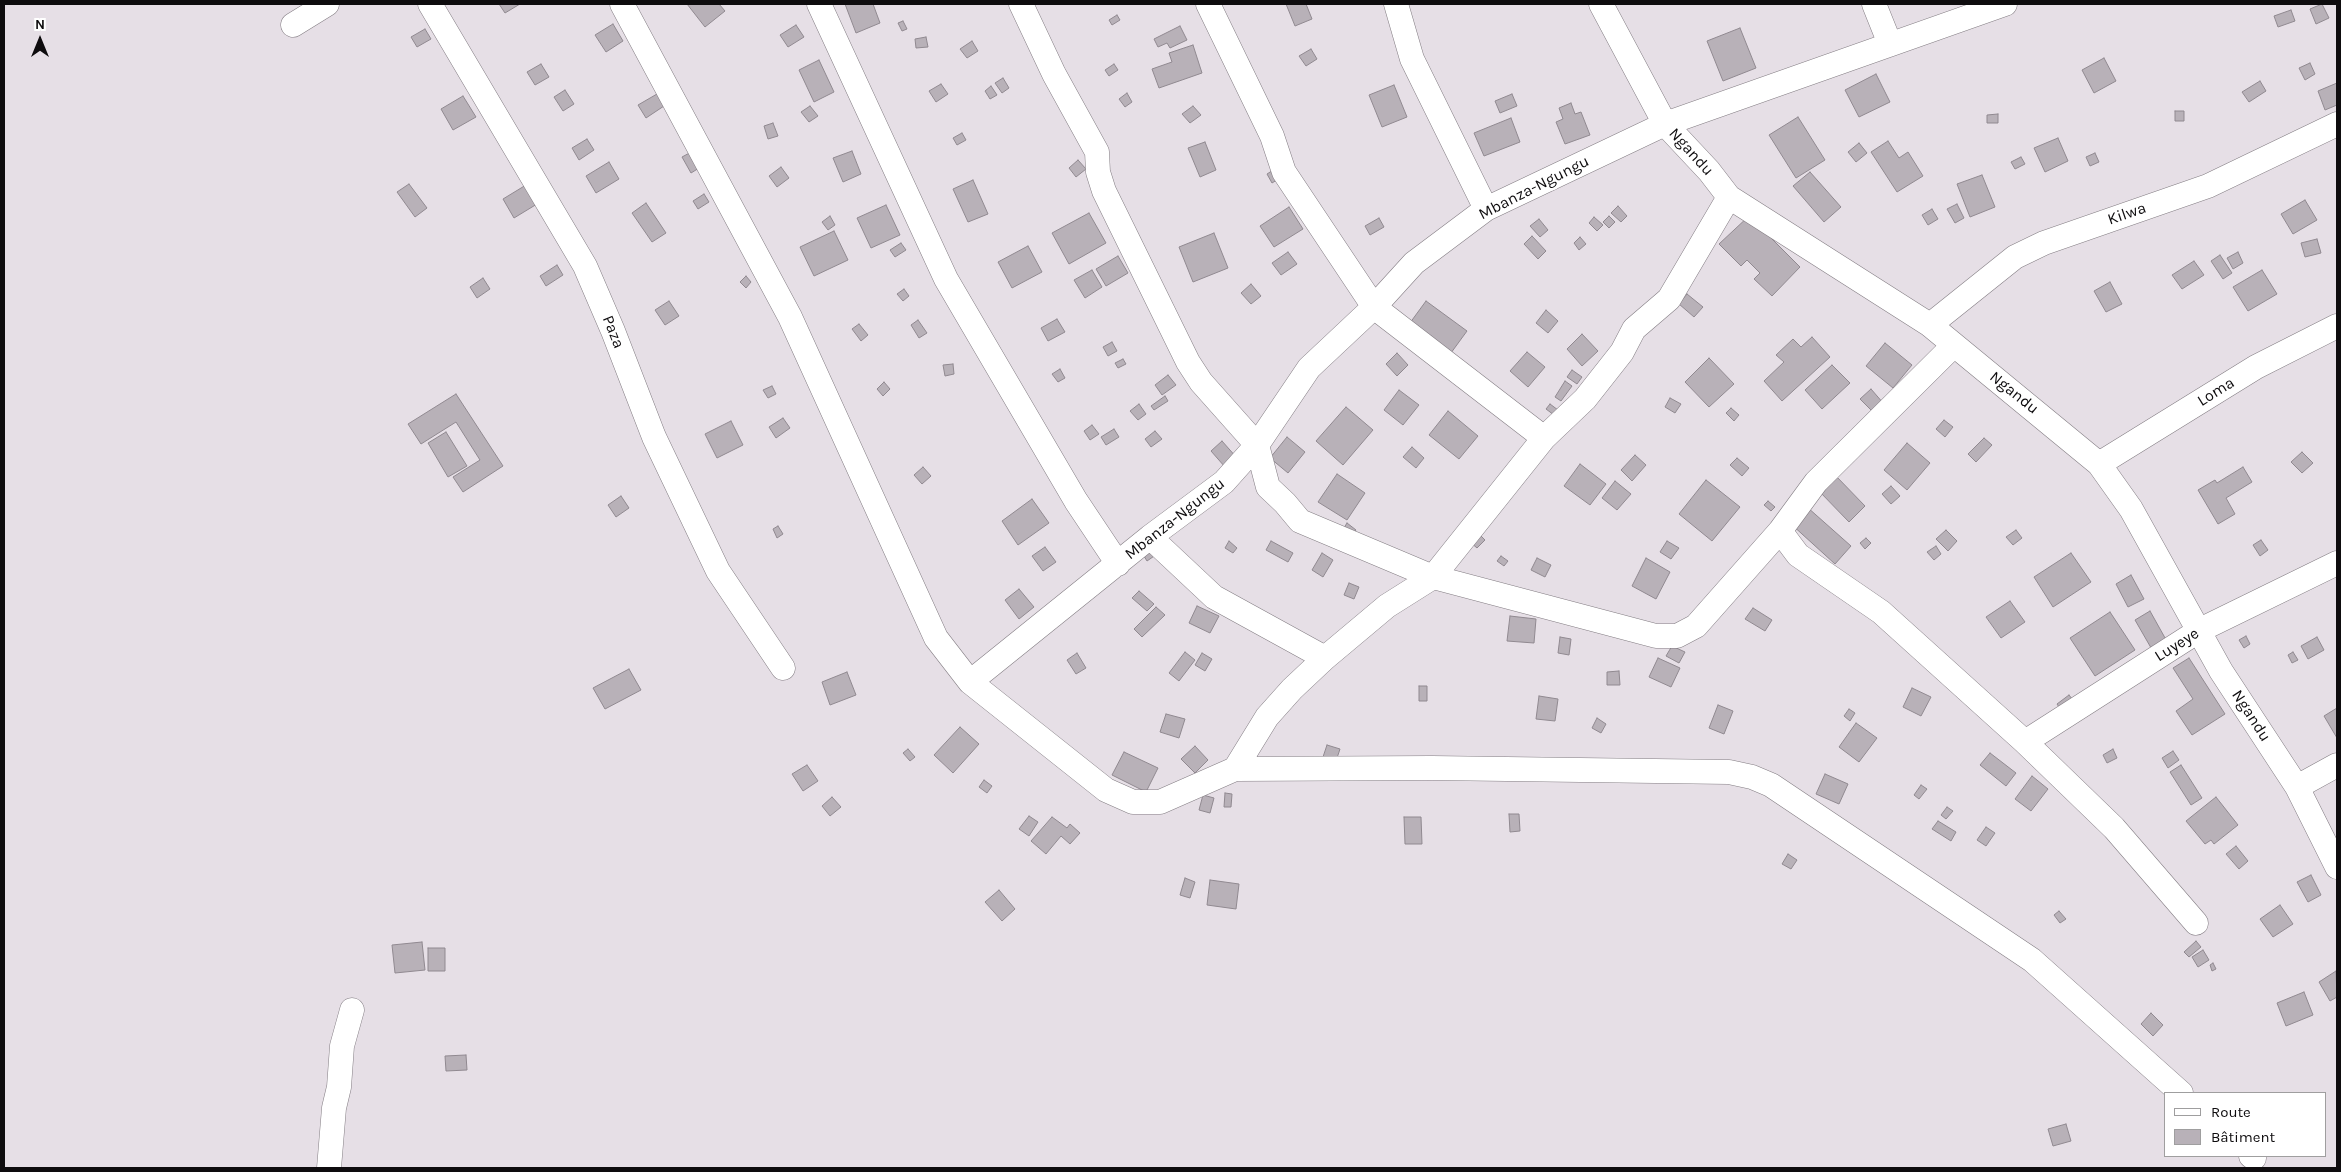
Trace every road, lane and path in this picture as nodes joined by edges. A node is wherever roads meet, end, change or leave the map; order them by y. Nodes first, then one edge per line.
1 (327, 4) edge
2 (430, 4) edge
3 (622, 4) edge
4 (819, 4) edge
5 (1022, 4) edge
6 (1208, 4) edge
7 (1396, 4) edge
8 (1601, 4) edge
9 (1874, 4) edge
10 (2005, 4) edge
11 (293, 26) dead end
12 (1890, 44) junction
13 (1665, 124) junction
14 (2337, 124) edge
15 (1729, 197) junction
16 (1486, 209) junction
17 (1374, 307) junction
18 (1930, 325) junction
19 (2337, 326) edge
20 (1954, 345) junction
21 (1544, 438) junction
22 (1257, 445) junction
23 (2099, 464) junction
24 (1780, 530) junction
25 (1150, 537) junction
26 (2337, 563) edge
27 (1118, 564) junction
28 (1433, 577) junction
29 (2200, 630) junction
30 (1325, 658) junction
31 (783, 668) dead end
32 (970, 682) junction
33 (2025, 742) junction
34 (2337, 765) edge
35 (1235, 769) junction
36 (2297, 787) junction
37 (2337, 867) edge
38 (2196, 923) dead end
39 (352, 1010) dead end
40 (2180, 1092) edge
41 (329, 1168) edge

1 - 11 street
2 - 31 street, Paza
3 - 32 street
4 - 27 street
5 - 22 street
6 - 17 street
7 - 16 street
8 - 13 street, Ngandu
9 - 12 street
10 - 12 street, Mbanza-Ngungu
12 - 13 street, Mbanza-Ngungu
13 - 15 street, Ngandu
13 - 16 street, Mbanza-Ngungu
14 - 18 street, Kilwa
15 - 18 street, Ngandu
15 - 21 street
16 - 17 street, Mbanza-Ngungu
17 - 21 street
17 - 22 street, Mbanza-Ngungu
18 - 20 street, Ngandu
19 - 23 street, Loma
20 - 23 street, Ngandu
20 - 24 street
21 - 28 street
22 - 25 street, Mbanza-Ngungu
22 - 28 street
23 - 29 street, Ngandu
24 - 28 street
24 - 33 street
25 - 27 street, Mbanza-Ngungu
25 - 30 street
26 - 29 street, Luyeye
27 - 32 street, Mbanza-Ngungu
28 - 30 street
29 - 33 street, Luyeye
29 - 36 street, Ngandu
30 - 35 street
32 - 35 street
33 - 38 street
34 - 36 street
35 - 40 street
36 - 37 street, Ngandu
39 - 41 street

